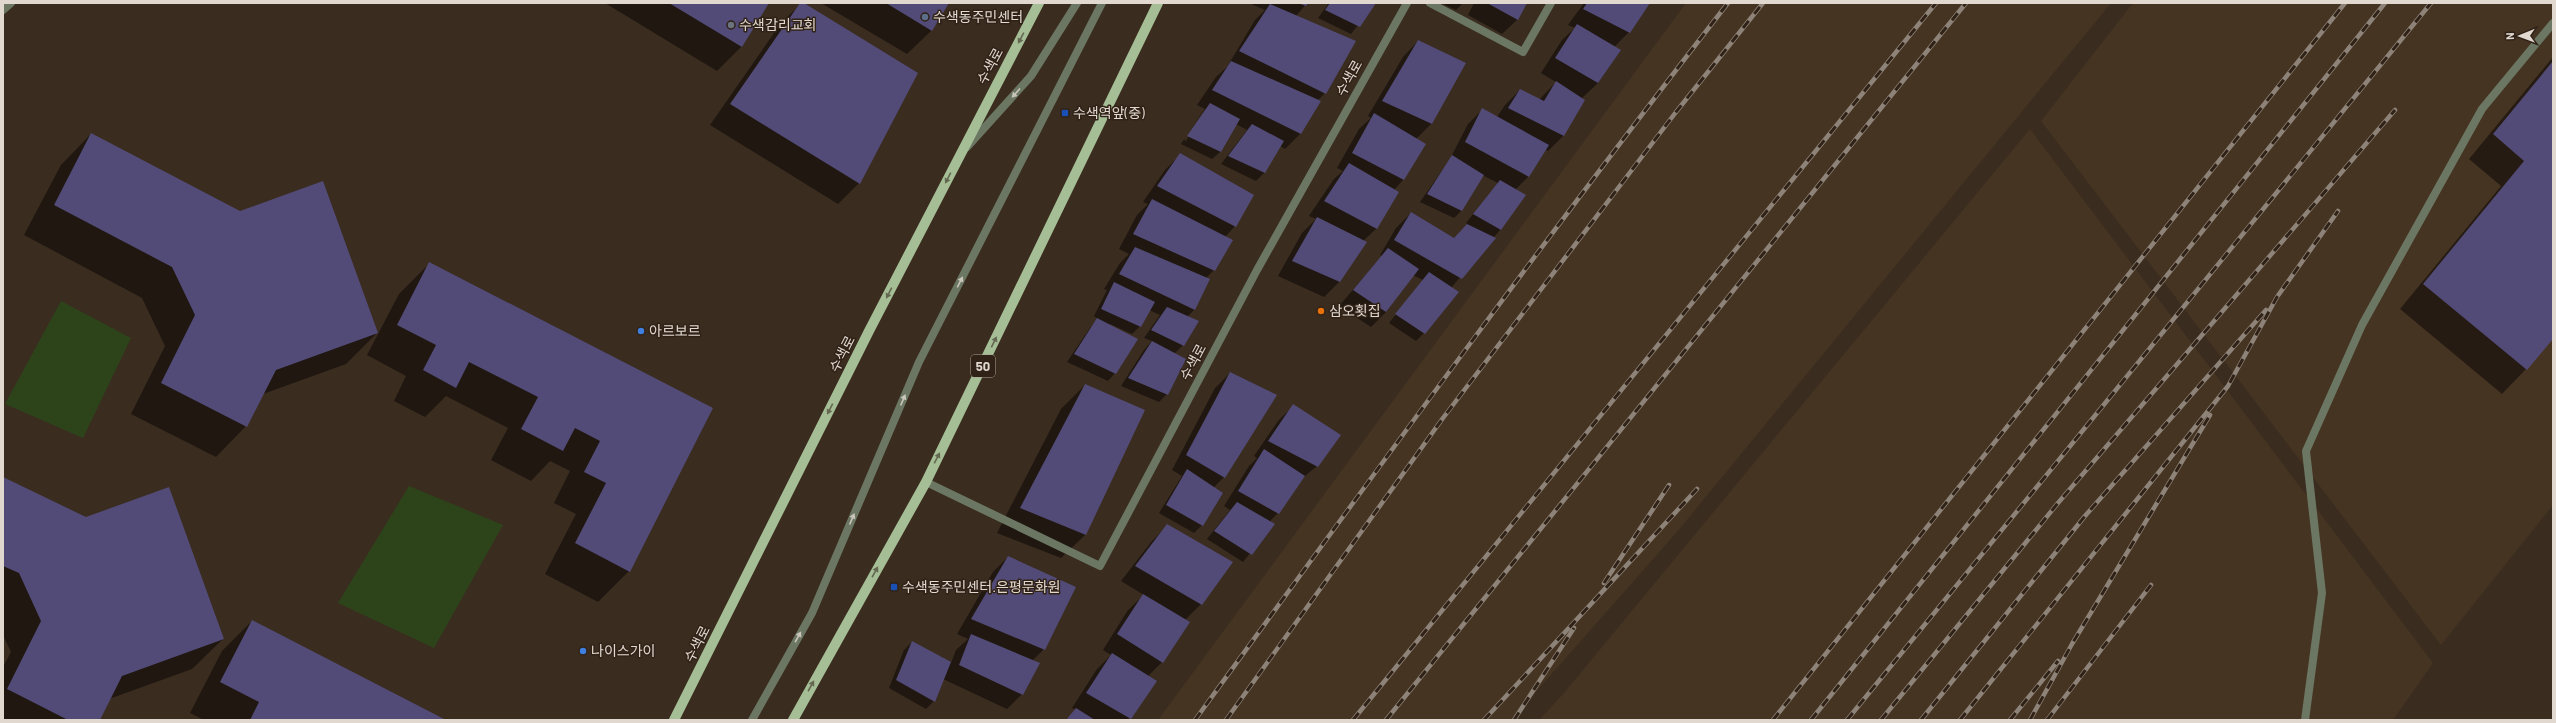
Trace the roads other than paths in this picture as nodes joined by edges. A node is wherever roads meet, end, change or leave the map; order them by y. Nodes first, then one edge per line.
1 (11, 3) edge
2 (1039, 3) edge
3 (1077, 3) edge
4 (1102, 3) edge
5 (1158, 3) edge
6 (1407, 3) edge
7 (1430, 3) edge
8 (1551, 3) edge
9 (3, 10) edge
10 (2553, 23) edge
11 (960, 155) junction
12 (926, 482) junction
13 (674, 720) edge
14 (752, 720) edge
15 (793, 720) edge
16 (2305, 720) edge

1 - 9 street
2 -> 11 main road, 수색로
3 -> 11 street
14 -> 4 street
12 -> 5 main road, 50
6 - 12 street, 수색로
7 - 8 street
10 - 16 street
11 -> 13 main road, 수색로
15 -> 12 main road, 50

